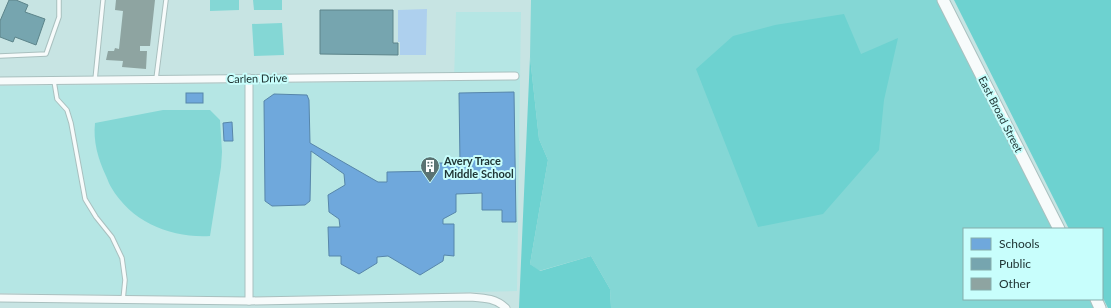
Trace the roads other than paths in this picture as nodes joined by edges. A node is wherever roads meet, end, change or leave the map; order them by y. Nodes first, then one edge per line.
1 (59, 0) edge
2 (103, 0) edge
3 (166, 0) edge
4 (943, 0) edge
5 (0, 56) edge
6 (515, 76) dead end
7 (249, 78) junction
8 (156, 79) junction
9 (0, 81) edge
10 (54, 81) junction
11 (95, 81) junction
12 (1058, 228) edge
13 (0, 298) edge
14 (123, 300) junction
15 (249, 301) junction
16 (506, 308) edge

1 - 5 lane
2 - 11 lane
3 - 8 lane
4 - 12 street, East Broad Street
6 - 7 street, Carlen Drive
7 - 8 street, Carlen Drive
7 - 15 street
8 - 11 street, Carlen Drive
9 - 10 street, Carlen Drive
10 - 11 street, Carlen Drive
10 - 14 lane
13 - 14 street
14 - 15 street
15 - 16 street

